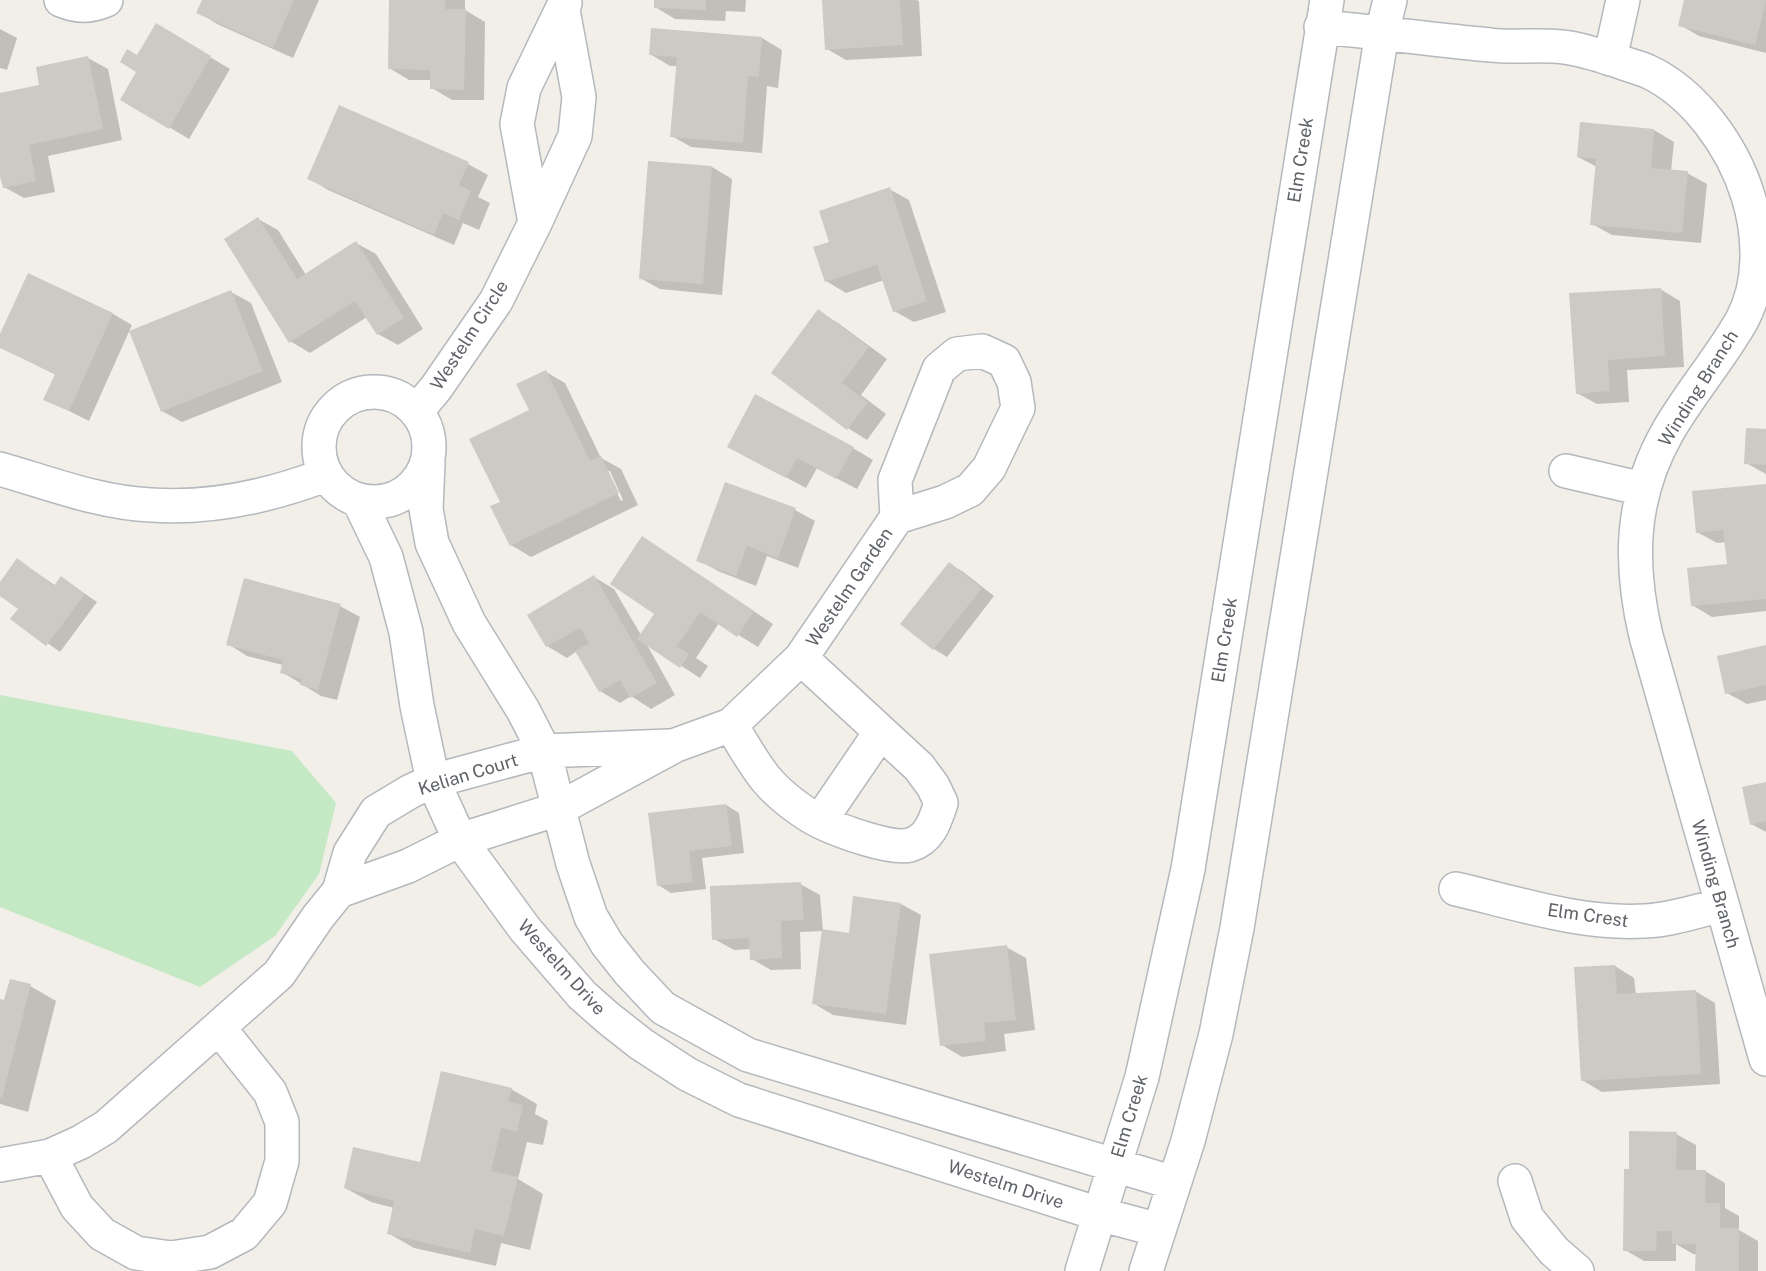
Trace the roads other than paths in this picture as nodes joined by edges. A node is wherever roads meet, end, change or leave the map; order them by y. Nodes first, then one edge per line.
1 (61, 0) edge
2 (106, 0) edge
3 (1390, 0) edge
4 (1623, 0) edge
5 (565, 5) edge
6 (1324, 13) edge
7 (1382, 33) junction
8 (1610, 59) junction
9 (535, 223) junction
10 (416, 412) junction
11 (428, 463) junction
12 (0, 469) edge
13 (1566, 471) dead end
14 (325, 475) junction
15 (1643, 489) junction
16 (359, 501) junction
17 (897, 517) junction
18 (801, 658) junction
19 (731, 725) junction
20 (880, 732) junction
21 (676, 745) junction
22 (544, 751) junction
23 (433, 781) junction
24 (558, 809) junction
25 (820, 821) junction
26 (460, 840) junction
27 (1456, 889) dead end
28 (339, 891) junction
29 (1722, 905) junction
30 (219, 1028) junction
31 (1766, 1059) edge
32 (50, 1156) junction
33 (1114, 1164) junction
34 (0, 1165) edge
35 (1515, 1181) dead end
36 (1174, 1183) junction
37 (1099, 1214) junction
38 (1159, 1230) junction
39 (1082, 1271) edge
40 (1146, 1271) edge
41 (1577, 1271) edge

1 - 2 street
3 - 7 street
4 - 8 street
5 - 9 street, Westelm Circle
5 - 9 street, Westelm Circle
6 - 7 street, Winding Branch
6 - 33 street, Elm Creek
7 - 8 street, Winding Branch
7 - 36 street
8 - 15 street, Winding Branch
9 - 10 street, Westelm Circle
10 - 11 street
10 - 14 street
11 - 16 street
11 - 22 street
12 - 14 street
13 - 15 street
14 - 16 street
15 - 29 street, Winding Branch
16 - 23 street, Westelm Drive
17 - 17 street, Westelm Garden
17 - 18 street, Westelm Garden
18 - 19 street, Westelm Garden
18 - 20 street, Westelm Garden
19 - 21 street, Westelm Garden
19 - 25 street, Westelm Garden
20 - 25 street
20 - 25 street, Westelm Garden
21 - 22 street, Westelm Garden
21 - 24 street, Westelm Garden
22 - 23 street, Kelian Court
22 - 24 street
23 - 26 street, Westelm Drive
23 - 28 street, Kelian Court
24 - 26 street, Westelm Garden
24 - 33 street
26 - 28 street
26 - 37 street, Westelm Drive
27 - 29 street, Elm Crest
28 - 30 street, Kelian Court
29 - 31 street, Winding Branch
30 - 32 street, Kelian Court
30 - 32 street
32 - 34 street, Kelian Court
33 - 36 street
33 - 37 street, Elm Creek
35 - 41 street
36 - 38 street
37 - 38 street, Westelm Drive
37 - 39 street, Elm Creek
38 - 40 street

